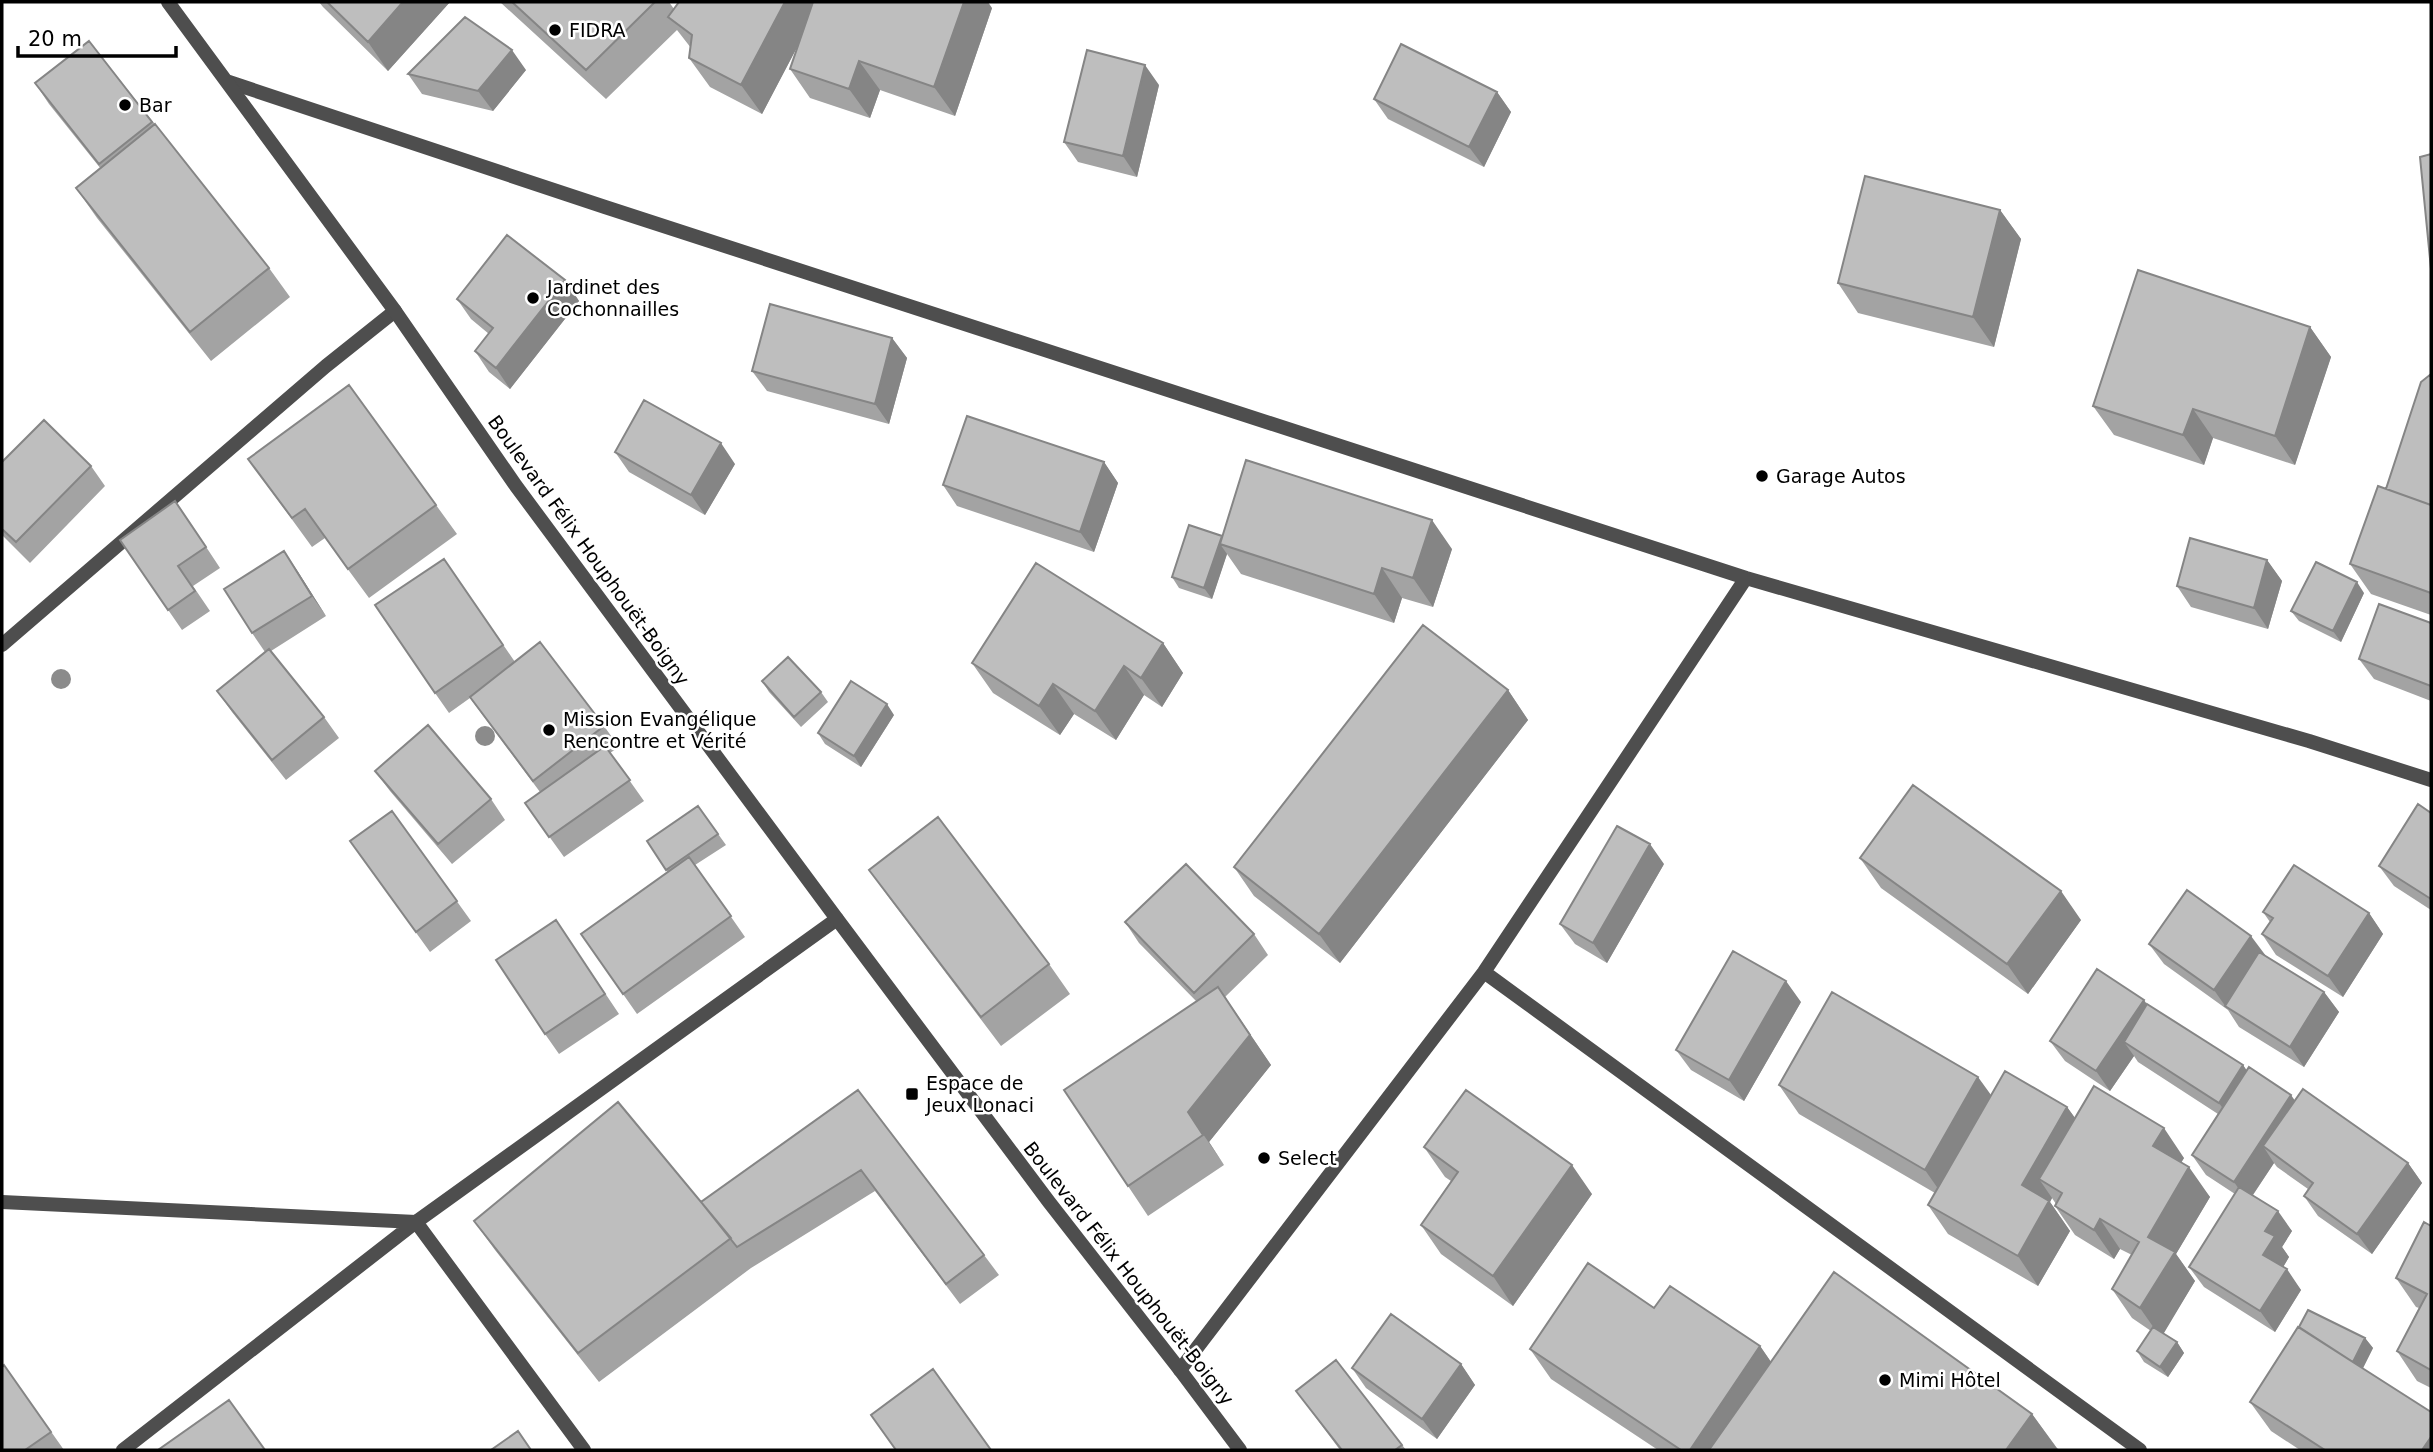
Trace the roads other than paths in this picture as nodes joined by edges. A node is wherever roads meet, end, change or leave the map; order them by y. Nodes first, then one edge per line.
1 (168, 2) edge
2 (229, 82) junction
3 (395, 311) junction
4 (1746, 578) junction
5 (2, 645) edge
6 (2431, 780) edge
7 (837, 919) junction
8 (1485, 972) junction
9 (2, 1202) edge
10 (416, 1222) junction
11 (1180, 1370) junction
12 (123, 1450) edge
13 (584, 1450) edge
14 (1240, 1450) edge
15 (2140, 1450) edge

1 - 2 street, Boulevard Félix Houphouët-Boigny
2 - 3 street, Boulevard Félix Houphouët-Boigny
2 - 4 street
3 - 5 street
3 - 7 street, Boulevard Félix Houphouët-Boigny
4 - 6 street
4 - 8 street
7 - 10 street
7 - 11 street, Boulevard Félix Houphouët-Boigny
8 - 11 street
8 - 15 street
9 - 10 street
10 - 12 street
10 - 13 street
11 - 14 street, Boulevard Félix Houphouët-Boigny

